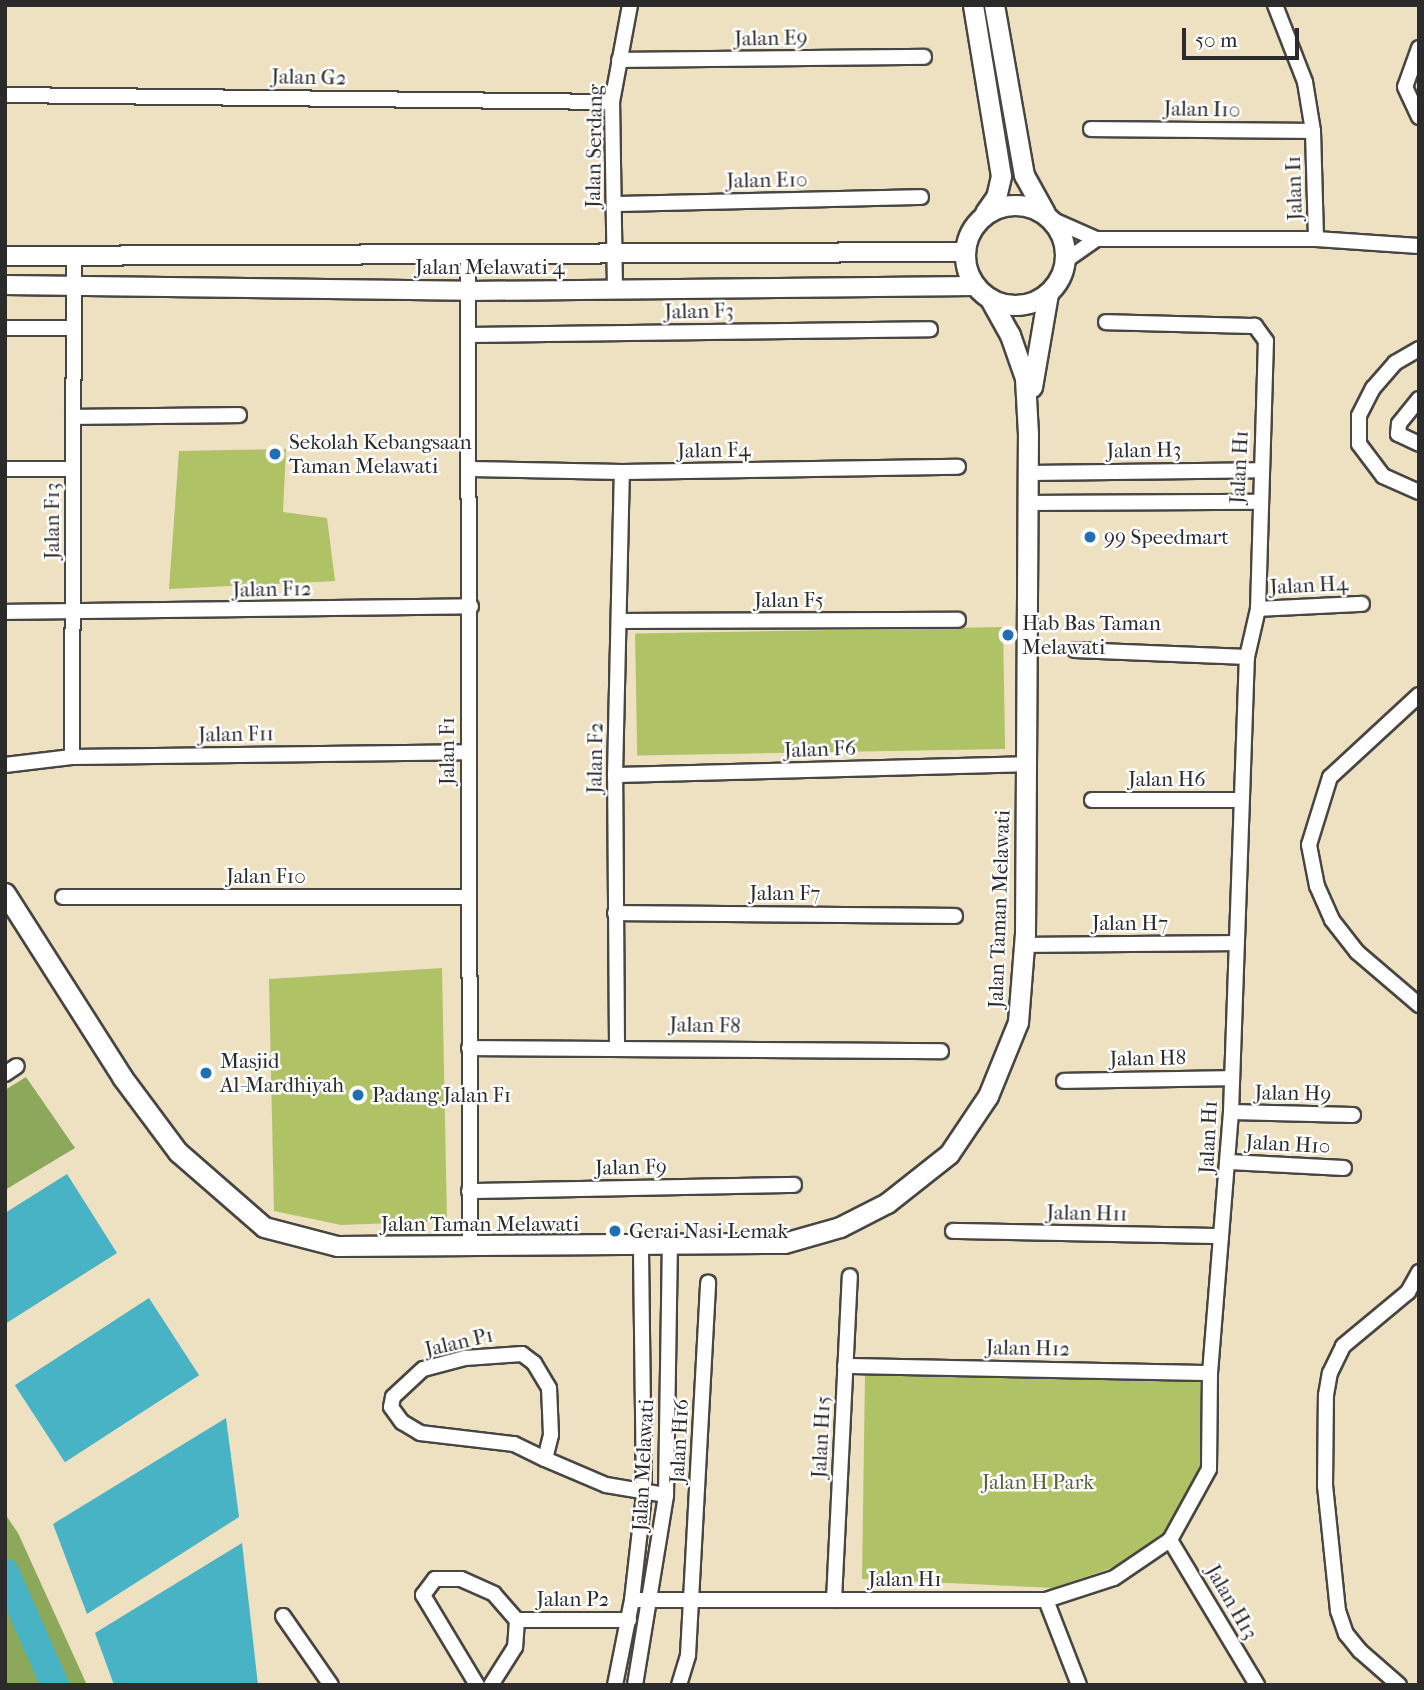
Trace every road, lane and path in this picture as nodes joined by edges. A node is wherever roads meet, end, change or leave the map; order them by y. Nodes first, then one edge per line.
1 (630, 5) edge
2 (973, 5) edge
3 (994, 5) edge
4 (1275, 5) edge
5 (1419, 48) edge
6 (924, 57) dead end
7 (619, 60) junction
8 (5, 95) edge
9 (612, 102) junction
10 (1419, 117) edge
11 (1091, 129) dead end
12 (1313, 131) junction
13 (921, 197) dead end
14 (614, 204) junction
15 (985, 214) junction
16 (1049, 217) junction
17 (1096, 239) junction
18 (1317, 239) junction
19 (1419, 246) edge
20 (964, 252) junction
21 (614, 255) junction
22 (5, 256) edge
23 (468, 256) junction
24 (74, 257) junction
25 (1065, 261) junction
26 (5, 285) edge
27 (74, 286) junction
28 (615, 290) junction
29 (469, 291) junction
30 (982, 293) junction
31 (1048, 293) junction
32 (1106, 322) dead end
33 (5, 328) edge
34 (74, 328) junction
35 (930, 329) dead end
36 (469, 335) junction
37 (1419, 349) edge
38 (1419, 398) edge
39 (239, 415) dead end
40 (74, 417) junction
41 (1028, 434) junction
42 (1419, 444) edge
43 (958, 467) dead end
44 (73, 469) junction
45 (470, 469) junction
46 (5, 470) edge
47 (1260, 470) junction
48 (622, 472) junction
49 (1029, 473) junction
50 (1419, 492) edge
51 (1029, 502) junction
52 (1258, 502) junction
53 (1362, 604) dead end
54 (471, 606) junction
55 (1258, 609) junction
56 (5, 612) edge
57 (73, 614) junction
58 (958, 620) dead end
59 (619, 621) junction
60 (1075, 650) dead end
61 (1247, 657) junction
62 (1419, 695) edge
63 (467, 752) junction
64 (72, 757) junction
65 (1027, 764) junction
66 (5, 765) edge
67 (615, 775) junction
68 (1092, 800) dead end
69 (1241, 800) junction
70 (5, 893) edge
71 (63, 897) dead end
72 (470, 897) junction
73 (615, 913) junction
74 (954, 916) dead end
75 (1236, 943) junction
76 (1024, 945) junction
77 (1419, 1005) edge
78 (617, 1045) junction
79 (469, 1048) junction
80 (941, 1051) dead end
81 (1232, 1078) junction
82 (1064, 1081) dead end
83 (1231, 1112) junction
84 (1353, 1115) dead end
85 (1229, 1162) junction
86 (1344, 1168) dead end
87 (794, 1185) dead end
88 (469, 1191) junction
89 (953, 1231) dead end
90 (1221, 1237) junction
91 (470, 1246) junction
92 (670, 1246) junction
93 (642, 1247) junction
94 (1419, 1272) edge
95 (850, 1276) dead end
96 (708, 1283) dead end
97 (845, 1366) junction
98 (1210, 1373) junction
99 (545, 1460) junction
100 (644, 1495) junction
101 (666, 1495) junction
102 (1170, 1540) junction
103 (632, 1600) junction
104 (691, 1600) junction
105 (834, 1600) junction
106 (1046, 1600) junction
107 (651, 1601) junction
108 (283, 1616) dead end
109 (517, 1620) junction
110 (629, 1620) junction
111 (331, 1685) edge
112 (477, 1685) edge
113 (491, 1685) edge
114 (615, 1685) edge
115 (635, 1685) edge
116 (679, 1685) edge
117 (1079, 1685) edge
118 (1257, 1685) edge
119 (1399, 1685) edge

1 - 7 street, Jalan Serdang
2 - 15 main road
3 - 16 main road
4 - 12 street, Jalan I1
5 - 10 street
6 - 7 street, Jalan E9
7 - 9 street, Jalan Serdang
8 - 9 street, Jalan G2
9 - 14 street, Jalan Serdang
11 - 12 street, Jalan I10
12 - 18 street, Jalan I1
13 - 14 street, Jalan E10
14 - 21 street, Jalan Serdang
15 - 16 main road
15 - 20 main road
16 - 17 street, Jalan I1
16 - 25 main road
17 - 18 street, Jalan I1
17 - 25 street
18 - 19 street
20 - 21 street, Jalan Melawati 4
20 - 30 main road
21 - 23 street, Jalan Melawati 4
21 - 28 street, Jalan Serdang
22 - 24 street, Jalan Melawati 4
23 - 24 street, Jalan Melawati 4
23 - 29 street, Jalan F1
24 - 27 street, Jalan F13
25 - 31 main road
26 - 27 street, Jalan Melawati 4
27 - 29 street, Jalan Melawati 4
27 - 34 street, Jalan F13
28 - 29 street, Jalan Melawati 4
28 - 30 street, Jalan Melawati 4
29 - 36 street, Jalan F1
30 - 31 main road
30 - 41 main road, Jalan Taman Melawati
31 - 41 main road, Jalan Taman Melawati
32 - 47 street, Jalan H1
33 - 34 street
34 - 40 street, Jalan F13
35 - 36 street, Jalan F3
36 - 45 street, Jalan F1
37 - 50 street
38 - 42 street
39 - 40 street
40 - 44 street, Jalan F13
41 - 49 main road, Jalan Taman Melawati
43 - 48 street, Jalan F4
44 - 46 street
44 - 57 street, Jalan F13
45 - 48 street, Jalan F4
45 - 54 street, Jalan F1
47 - 49 street, Jalan H3
47 - 52 street, Jalan H1
48 - 59 street, Jalan F2
49 - 51 main road, Jalan Taman Melawati
51 - 52 street
51 - 65 main road, Jalan Taman Melawati
52 - 55 street, Jalan H1
53 - 55 street, Jalan H4
54 - 57 street, Jalan F12
54 - 63 street, Jalan F1
55 - 61 street, Jalan H1
56 - 57 street, Jalan F12
57 - 64 street, Jalan F13
58 - 59 street, Jalan F5
59 - 67 street, Jalan F2
60 - 61 street
61 - 69 street, Jalan H1
62 - 77 street
63 - 64 street, Jalan F11
63 - 72 street, Jalan F1
64 - 66 street, Jalan F11
65 - 67 street, Jalan F6
65 - 76 main road, Jalan Taman Melawati
67 - 73 street, Jalan F2
68 - 69 street, Jalan H6
69 - 75 street, Jalan H1
70 - 91 main road, Jalan Taman Melawati
71 - 72 street, Jalan F10
72 - 79 street, Jalan F1
73 - 74 street, Jalan F7
73 - 78 street, Jalan F2
75 - 76 street, Jalan H7
75 - 81 street, Jalan H1
76 - 92 main road, Jalan Taman Melawati
78 - 79 street, Jalan F8
78 - 80 street, Jalan F8
79 - 88 street, Jalan F1
81 - 82 street, Jalan H8
81 - 83 street, Jalan H1
83 - 84 street, Jalan H9
83 - 85 street, Jalan H1
85 - 86 street, Jalan H10
85 - 90 street, Jalan H1
87 - 88 street, Jalan F9
88 - 91 street, Jalan F1
89 - 90 street, Jalan H11
90 - 98 street, Jalan H1
91 - 93 main road, Jalan Taman Melawati
92 - 93 main road, Jalan Taman Melawati
92 - 101 street, Jalan Melawati
93 - 100 street, Jalan Melawati
94 - 119 street
95 - 97 street, Jalan H15
96 - 104 street, Jalan H16
97 - 98 street, Jalan H12
97 - 105 street, Jalan H15
98 - 102 street, Jalan H1
99 - 99 street, Jalan P1
99 - 100 street, Jalan P1
100 - 101 street, Jalan P1
100 - 103 street, Jalan Melawati
101 - 107 street, Jalan Melawati
102 - 106 street, Jalan H1
102 - 118 street, Jalan H13
103 - 107 street, Jalan H1
103 - 110 street, Jalan Melawati
104 - 105 street, Jalan H1
104 - 107 street, Jalan H1
104 - 116 street, Jalan H16
105 - 106 street, Jalan H1
106 - 117 street
107 - 115 street, Jalan Melawati
108 - 111 street
109 - 110 street, Jalan P2
109 - 112 street
109 - 113 street
110 - 114 street, Jalan Melawati

